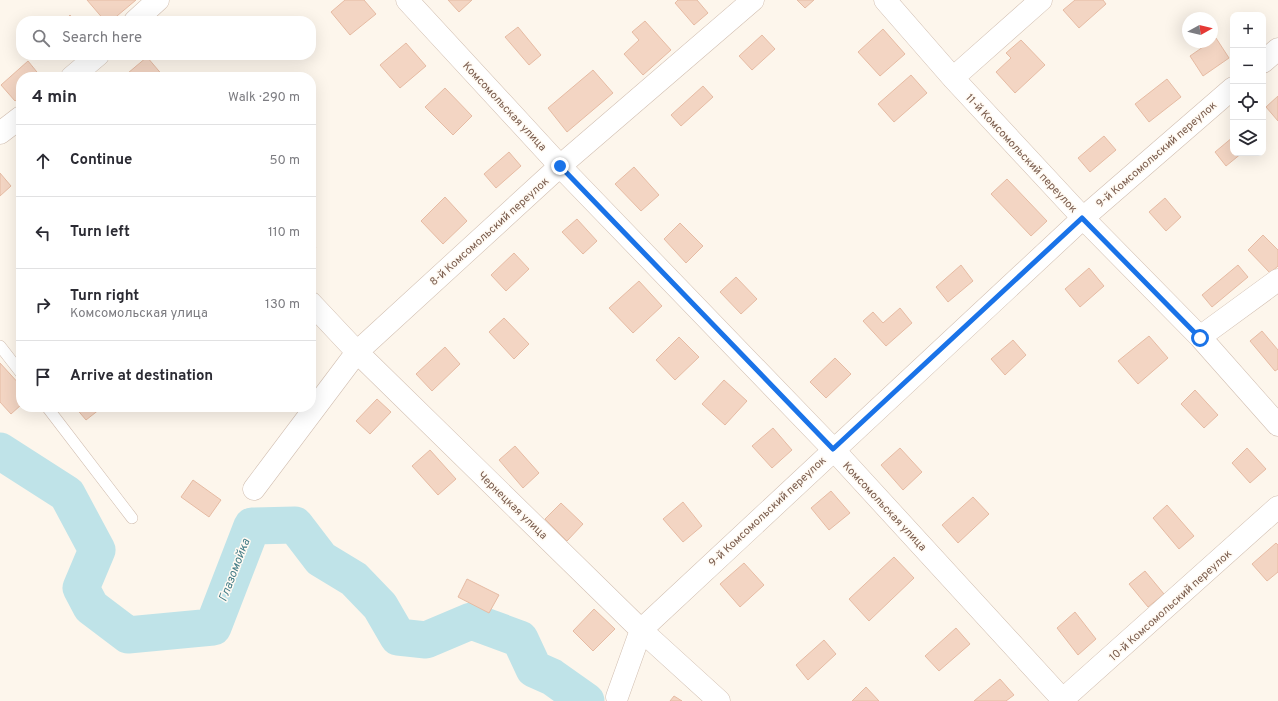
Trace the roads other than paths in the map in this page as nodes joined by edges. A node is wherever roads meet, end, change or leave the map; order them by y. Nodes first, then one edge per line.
1 (158, 0) edge
2 (407, 0) edge
3 (753, 0) edge
4 (885, 0) edge
5 (1041, 0) edge
6 (140, 16) edge
7 (1278, 49) edge
8 (1266, 59) edge
9 (954, 78) junction
10 (1230, 91) edge
11 (16, 121) edge
12 (0, 133) edge
13 (560, 166) junction
14 (1082, 218) junction
15 (1278, 280) edge
16 (316, 308) edge
17 (1200, 338) junction
18 (0, 346) edge
19 (357, 352) junction
20 (16, 367) edge
21 (316, 406) edge
22 (51, 412) edge
23 (312, 412) edge
24 (1278, 425) edge
25 (833, 449) junction
26 (254, 488) dead end
27 (1278, 507) edge
28 (132, 518) dead end
29 (641, 630) junction
30 (617, 698) dead end
31 (719, 701) edge
32 (1063, 701) edge

1 - 6 street
2 - 13 street, Комсомольская улица
3 - 13 street, 8-й Комсомольский переулок
4 - 9 street, 11-й Комсомольский переулок
5 - 9 street
7 - 8 street
9 - 14 street, 11-й Комсомольский переулок
10 - 14 street, 9-й Комсомольский переулок
11 - 12 street
13 - 19 street, 8-й Комсомольский переулок
13 - 25 street, Комсомольская улица
14 - 17 street, 11-й Комсомольский переулок
14 - 25 street, 9-й Комсомольский переулок
15 - 17 street
16 - 19 street, Чернецкая улица
17 - 24 street, 11-й Комсомольский переулок
18 - 20 lane
19 - 21 street, 8-й Комсомольский переулок
19 - 29 street, Чернецкая улица
22 - 28 lane
23 - 26 street, 8-й Комсомольский переулок
25 - 29 street, 9-й Комсомольский переулок
25 - 32 street, Комсомольская улица
27 - 32 street, 10-й Комсомольский переулок
29 - 30 street, 9-й Комсомольский переулок
29 - 31 street, Чернецкая улица

